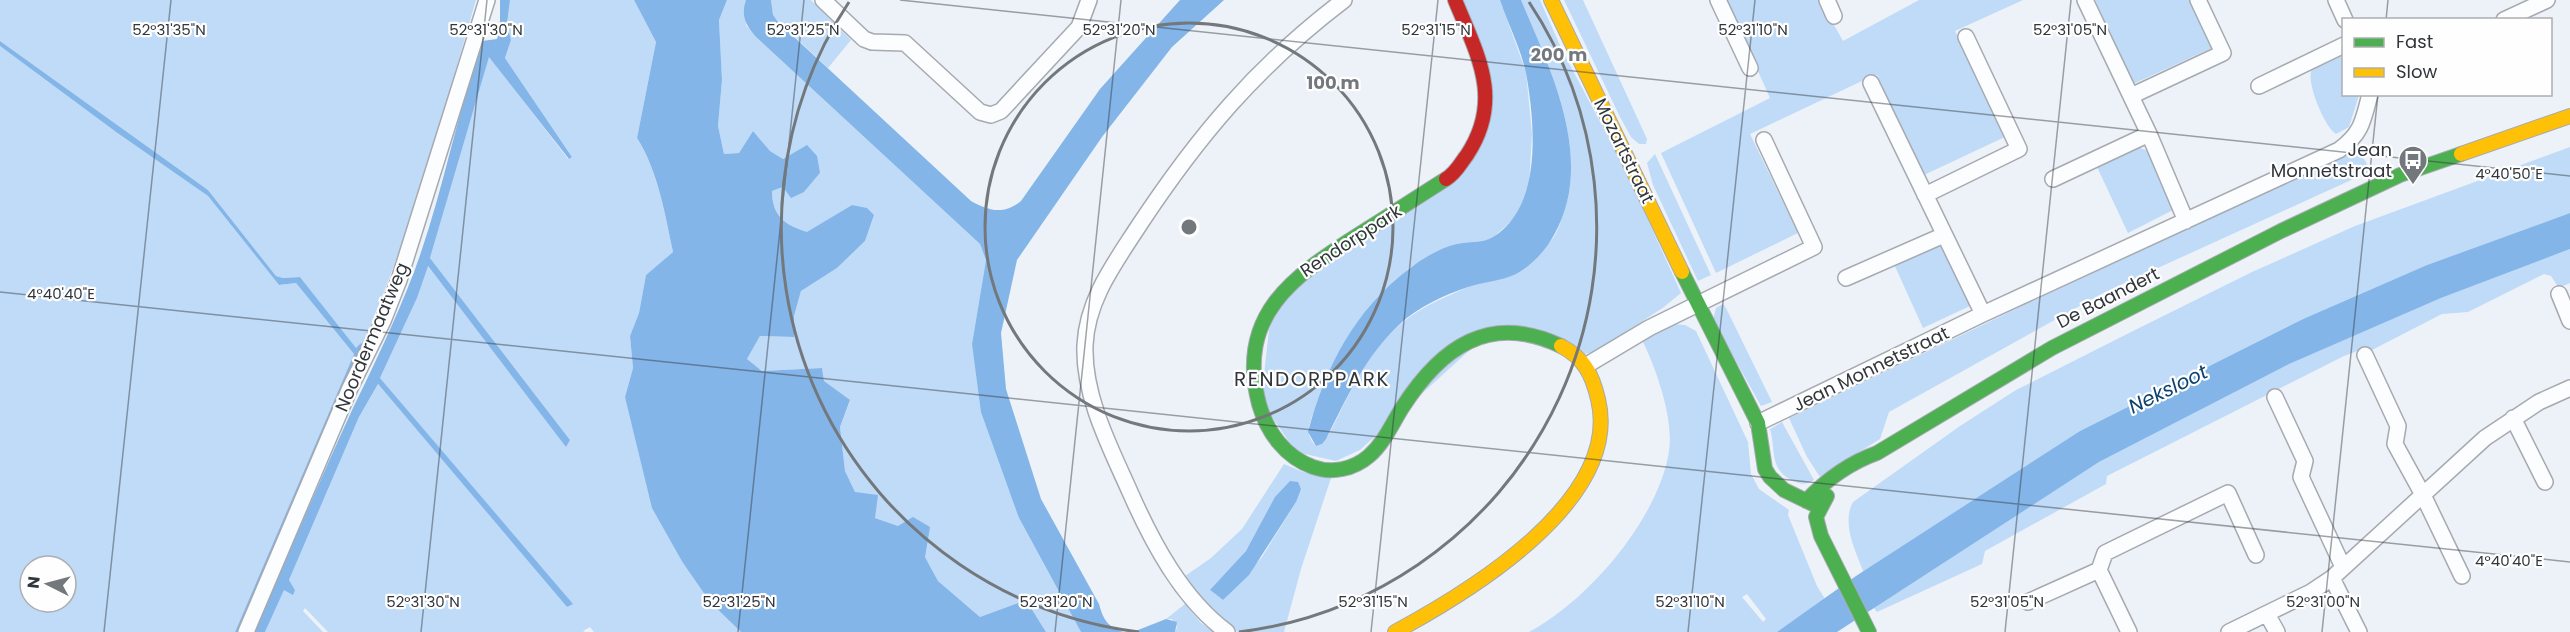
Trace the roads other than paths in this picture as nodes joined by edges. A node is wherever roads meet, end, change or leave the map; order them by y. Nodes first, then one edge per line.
1 (487, 0) edge
2 (823, 0) edge
3 (1344, 0) edge
4 (1455, 0) edge
5 (1551, 0) edge
6 (1718, 0) edge
7 (1827, 0) edge
8 (2085, 0) edge
9 (2198, 0) edge
10 (2336, 0) edge
11 (2547, 0) edge
12 (1087, 1) edge
13 (1834, 16) dead end
14 (2344, 18) edge
15 (2508, 18) edge
16 (1966, 37) dead end
17 (2342, 45) edge
18 (1750, 68) dead end
19 (1871, 83) dead end
20 (2259, 86) dead end
21 (2131, 96) junction
22 (2369, 96) edge
23 (2570, 116) edge
24 (2149, 134) junction
25 (1764, 140) dead end
26 (2053, 180) dead end
27 (1925, 195) junction
28 (2186, 221) junction
29 (1944, 235) junction
30 (1846, 278) dead end
31 (2559, 294) dead end
32 (1697, 303) junction
33 (1983, 314) junction
34 (2570, 321) edge
35 (2365, 355) dead end
36 (1587, 365) junction
37 (2570, 387) edge
38 (2275, 397) dead end
39 (2513, 418) junction
40 (1758, 423) junction
41 (2545, 482) dead end
42 (2423, 495) junction
43 (1813, 504) junction
44 (2256, 555) dead end
45 (2098, 570) junction
46 (2338, 572) junction
47 (2462, 576) dead end
48 (2028, 602) dead end
49 (2267, 614) junction
50 (1857, 624) edge
51 (246, 632) edge
52 (1227, 632) edge
53 (1395, 632) edge
54 (1869, 632) edge
55 (2129, 632) edge
56 (2229, 632) edge
57 (2277, 632) edge
58 (2359, 632) edge

1 - 51 street, Noordermaatweg
2 - 12 street
3 - 52 street
4 - 36 street, Rendorppark
5 - 32 street, Mozartstraat
6 - 18 street
7 - 13 street
8 - 21 street
9 - 21 street
10 - 14 street
11 - 15 street
16 - 27 street
17 - 20 street
19 - 27 street
21 - 24 street
22 - 28 street, Jean Monnetstraat
23 - 43 street, De Baandert
24 - 26 street
24 - 28 street
25 - 32 street
27 - 29 street
28 - 33 street, Jean Monnetstraat
29 - 30 street
29 - 33 street
31 - 34 street
32 - 36 street
32 - 40 street, Mozartstraat
33 - 40 street, Jean Monnetstraat
35 - 42 street
36 - 53 street
37 - 39 street
38 - 46 street
39 - 41 street
39 - 42 street
40 - 43 street, Mozartstraat
42 - 46 street
42 - 47 street
43 - 50 street
44 - 45 street
45 - 48 street
45 - 55 street
46 - 49 street
46 - 58 street
49 - 56 street
49 - 57 street
50 - 54 street

